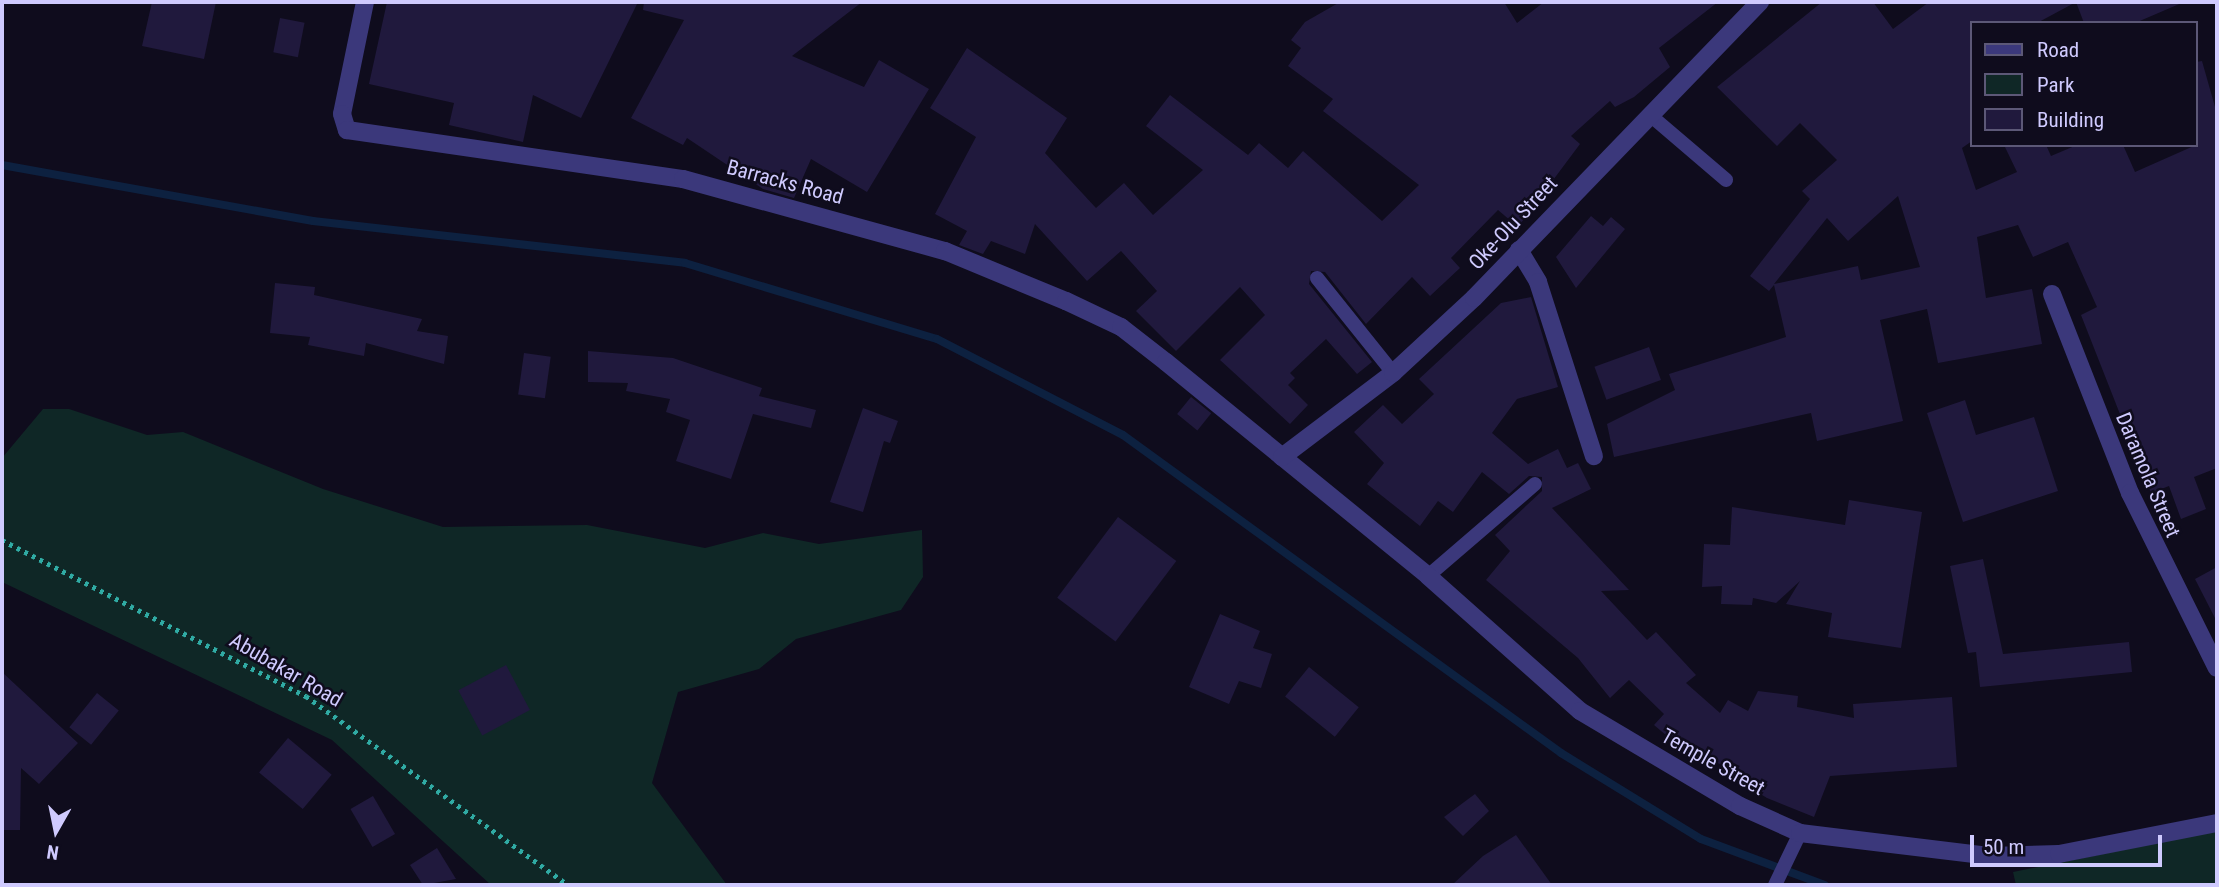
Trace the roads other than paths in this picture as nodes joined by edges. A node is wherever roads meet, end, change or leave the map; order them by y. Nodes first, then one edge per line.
1 (365, 2) edge
2 (1760, 2) edge
3 (1650, 115) junction
4 (1726, 180) dead end
5 (1520, 250) junction
6 (1317, 278) dead end
7 (2052, 294) dead end
8 (1394, 373) junction
9 (1594, 456) dead end
10 (1282, 457) junction
11 (1535, 484) dead end
12 (1428, 576) junction
13 (2217, 668) edge
14 (2217, 823) edge
15 (1797, 840) junction
16 (1775, 885) edge

1 - 10 street, Barracks Road
2 - 3 street, Oke-Olu Street
3 - 4 lane
3 - 5 street, Oke-Olu Street
5 - 8 street, Oke-Olu Street
5 - 9 street
6 - 8 lane
7 - 13 street, Daramola Street
8 - 10 street, Oke-Olu Street
10 - 12 street, Temple Street
11 - 12 lane
12 - 15 street, Temple Street
14 - 15 street, Temple Street
15 - 16 lane

